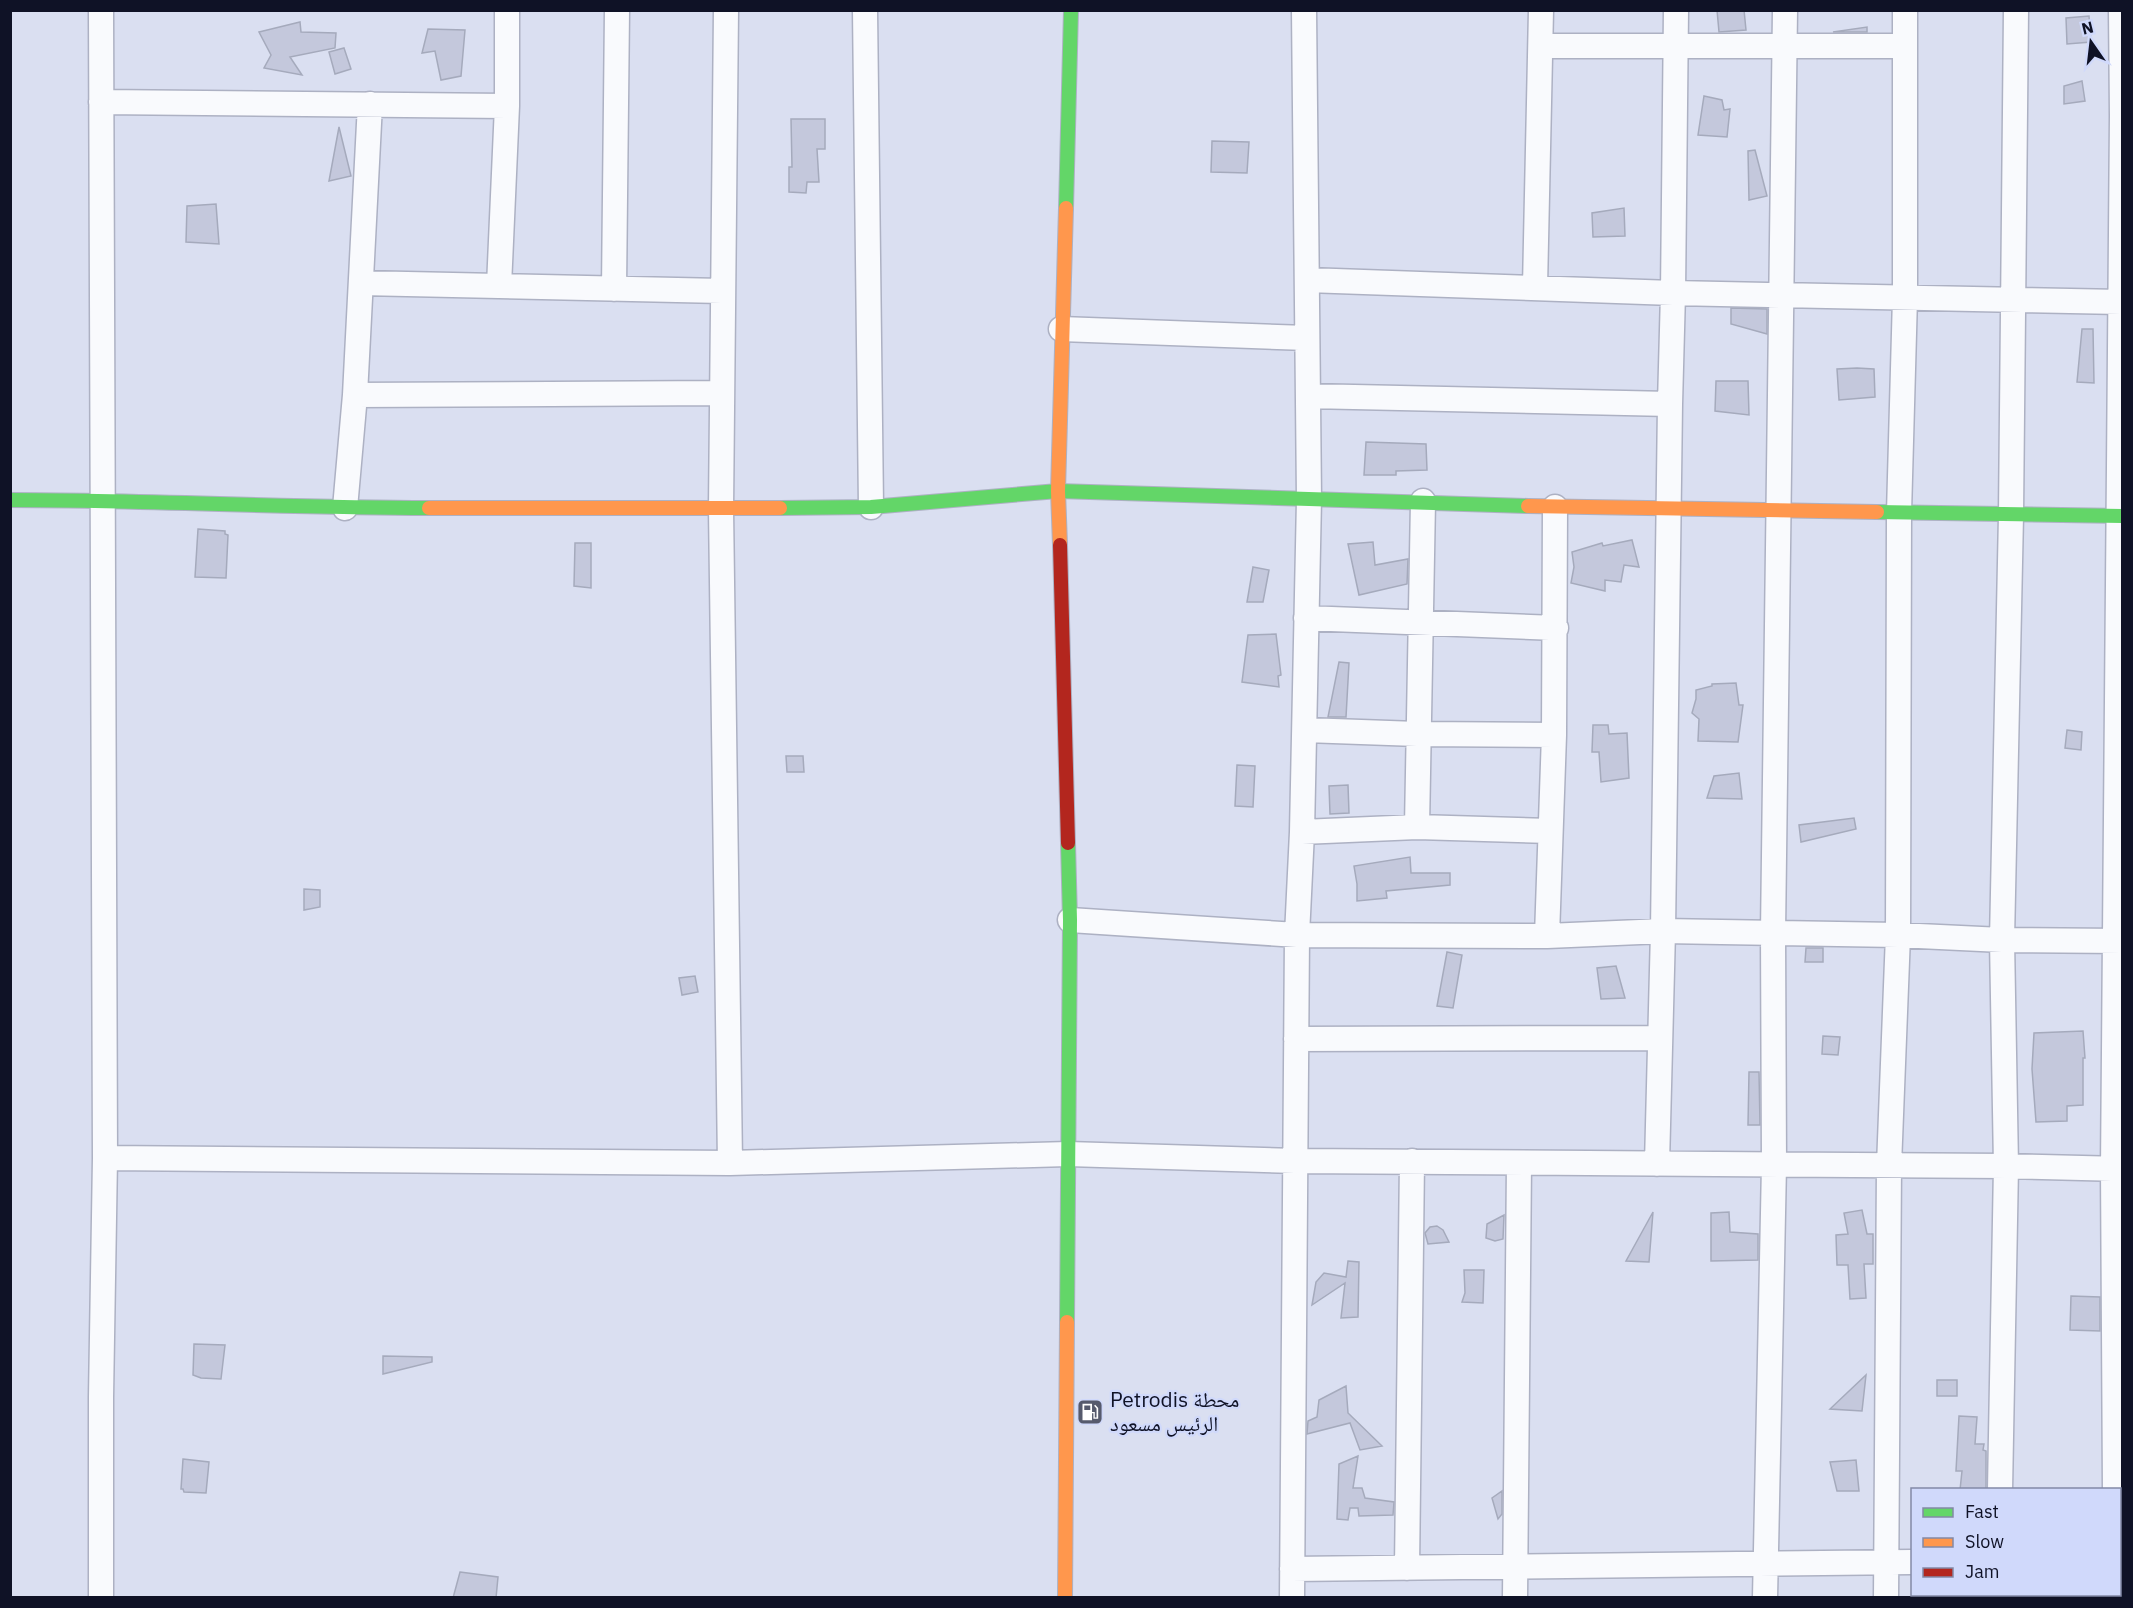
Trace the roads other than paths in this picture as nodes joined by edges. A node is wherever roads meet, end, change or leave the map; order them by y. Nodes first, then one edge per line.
1 (101, 10) edge
2 (507, 10) edge
3 (617, 10) edge
4 (726, 10) edge
5 (865, 10) edge
6 (1071, 10) edge
7 (1304, 10) edge
8 (1542, 10) edge
9 (1676, 10) edge
10 (1785, 10) edge
11 (1905, 10) edge
12 (2016, 10) edge
13 (2121, 10) edge
14 (1785, 45) junction
15 (1541, 46) junction
16 (1905, 46) junction
17 (1676, 47) junction
18 (101, 102) junction
19 (370, 104) junction
20 (507, 106) junction
21 (1307, 280) junction
22 (361, 283) junction
23 (499, 286) junction
24 (1536, 287) junction
25 (614, 289) junction
26 (722, 291) junction
27 (1674, 293) junction
28 (1780, 296) junction
29 (1905, 297) junction
30 (2013, 301) junction
31 (2121, 302) edge
32 (1061, 330) junction
33 (1307, 338) junction
34 (2121, 389) edge
35 (720, 393) junction
36 (356, 395) junction
37 (1308, 396) junction
38 (1670, 404) junction
39 (1058, 491) junction
40 (1309, 499) junction
41 (10, 500) edge
42 (102, 500) junction
43 (1423, 501) junction
44 (871, 507) junction
45 (1555, 507) junction
46 (345, 508) junction
47 (1668, 508) junction
48 (721, 509) junction
49 (1779, 511) junction
50 (1899, 513) junction
51 (2011, 515) junction
52 (2121, 516) edge
53 (1306, 618) junction
54 (1421, 621) junction
55 (1556, 628) junction
56 (1305, 730) junction
57 (1417, 734) junction
58 (1554, 735) junction
59 (1417, 827) junction
60 (1550, 831) junction
61 (1302, 832) junction
62 (1070, 920) junction
63 (1663, 931) junction
64 (1773, 933) junction
65 (1297, 935) junction
66 (1898, 935) junction
67 (1546, 936) junction
68 (2002, 940) junction
69 (2119, 941) edge
70 (1659, 1038) junction
71 (1296, 1039) junction
72 (2119, 1045) edge
73 (1068, 1154) junction
74 (105, 1158) junction
75 (1295, 1161) junction
76 (1412, 1161) junction
77 (730, 1163) junction
78 (1519, 1163) junction
79 (1658, 1164) junction
80 (1774, 1165) junction
81 (1889, 1166) junction
82 (2006, 1166) junction
83 (2118, 1169) edge
84 (2119, 1419) edge
85 (2000, 1488) edge
86 (2115, 1488) edge
87 (1886, 1562) junction
88 (1911, 1562) edge
89 (1766, 1564) junction
90 (1515, 1567) junction
91 (1407, 1568) junction
92 (1292, 1569) junction
93 (101, 1598) edge
94 (1065, 1598) edge
95 (1292, 1598) edge
96 (1515, 1598) edge
97 (1765, 1598) edge
98 (1886, 1598) edge

1 - 18 street
2 - 20 street
3 - 25 street
4 - 26 street
5 - 44 street
6 - 32 street
7 - 21 street
8 - 15 street
9 - 17 street
10 - 14 street
11 - 16 street
12 - 30 street
13 - 31 street
14 - 16 street
14 - 17 street
14 - 28 street
15 - 17 street
15 - 24 street
16 - 29 street
17 - 27 street
18 - 19 street
18 - 42 street
19 - 20 street
19 - 22 street
20 - 23 street
21 - 24 street
21 - 33 street
22 - 23 street
22 - 36 street
23 - 25 street
24 - 27 street
25 - 26 street
26 - 35 street
27 - 28 street
27 - 38 street
28 - 29 street
28 - 49 street
29 - 30 street
29 - 50 street
30 - 31 street
30 - 51 street
31 - 34 street
32 - 33 street
32 - 39 street
33 - 37 street
34 - 52 street
35 - 36 street
35 - 48 street
36 - 46 street
37 - 38 street
37 - 40 street
38 - 47 street
39 - 40 street
39 - 44 street
39 - 62 street
40 - 43 street
40 - 53 street
41 - 42 street
42 - 46 street
42 - 74 street
43 - 45 street
43 - 54 street
44 - 48 street
45 - 47 street
45 - 55 street
46 - 48 street
47 - 49 street
47 - 63 street
48 - 77 street
49 - 50 street
49 - 64 street
50 - 51 street
50 - 66 street
51 - 52 street
51 - 68 street
52 - 69 street
53 - 54 street
53 - 56 street
54 - 55 street
54 - 57 street
55 - 58 street
56 - 57 street
56 - 61 street
57 - 58 street
57 - 59 street
58 - 60 street
59 - 60 street
59 - 61 street
60 - 67 street
61 - 65 street
62 - 65 street
62 - 73 street
63 - 64 street
63 - 67 street
63 - 70 street
64 - 66 street
64 - 80 street
65 - 67 street
65 - 71 street
66 - 68 street
66 - 81 street
68 - 69 street
68 - 82 street
69 - 72 street
70 - 71 street
70 - 79 street
71 - 75 street
72 - 83 street
73 - 75 street
73 - 77 street
73 - 94 street
74 - 77 street
74 - 93 street
75 - 76 street
75 - 92 street
76 - 78 street
76 - 91 street
78 - 79 street
78 - 90 street
79 - 80 street
80 - 81 street
80 - 89 street
81 - 82 street
81 - 87 street
82 - 83 street
82 - 85 street
83 - 84 street
84 - 86 street
87 - 88 street
87 - 89 street
87 - 98 street
89 - 90 street
89 - 97 street
90 - 91 street
90 - 96 street
91 - 92 street
92 - 95 street

